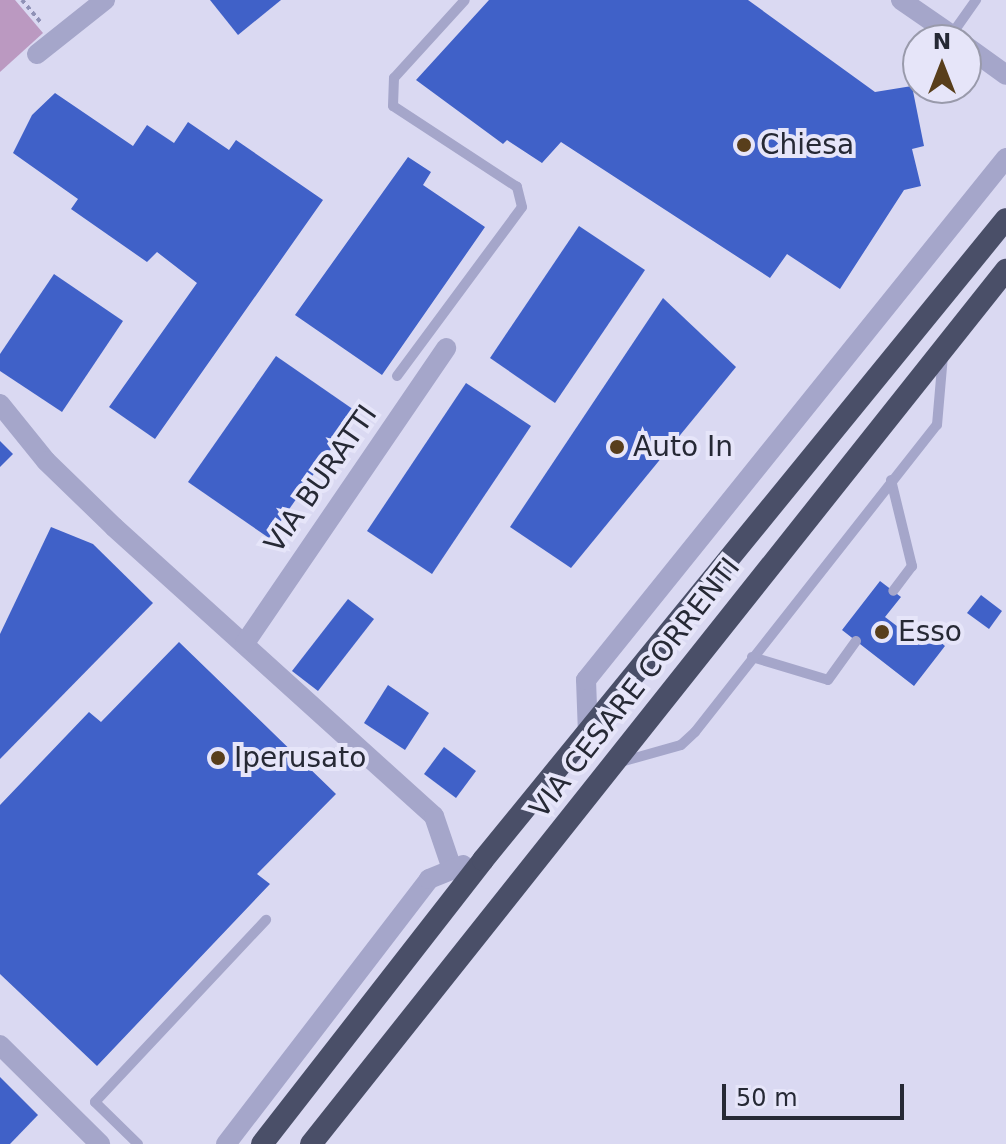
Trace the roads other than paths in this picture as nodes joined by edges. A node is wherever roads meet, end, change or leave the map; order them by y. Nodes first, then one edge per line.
1 (105, 0) edge
2 (465, 0) edge
3 (901, 0) edge
4 (976, 0) edge
5 (936, 24) edge
6 (966, 24) edge
7 (37, 54) dead end
8 (982, 57) edge
9 (1006, 75) edge
10 (1006, 158) edge
11 (1006, 219) edge
12 (1006, 270) edge
13 (943, 347) junction
14 (446, 348) dead end
15 (397, 376) dead end
16 (0, 404) edge
17 (891, 480) junction
18 (893, 591) dead end
19 (856, 641) dead end
20 (245, 643) junction
21 (752, 657) junction
22 (588, 734) junction
23 (615, 763) junction
24 (483, 860) junction
25 (452, 869) junction
26 (266, 920) dead end
27 (0, 1045) edge
28 (100, 1144) edge
29 (138, 1144) edge
30 (226, 1144) edge
31 (262, 1144) edge
32 (311, 1144) edge

1 - 7 street
2 - 15 lane
3 - 5 street
4 - 6 lane
8 - 9 street
10 - 22 street, VIA CESARE CORRENTI
11 - 22 highway, VIA CESARE CORRENTI
12 - 13 highway, VIA CESARE CORRENTI
13 - 17 lane
13 - 23 highway, VIA CESARE CORRENTI
14 - 20 street, VIA BURATTI
16 - 20 street
17 - 18 lane
17 - 21 lane
19 - 21 lane
20 - 25 street
21 - 23 lane
22 - 24 highway, VIA CESARE CORRENTI
23 - 32 highway, VIA CESARE CORRENTI
24 - 25 street
24 - 31 highway, VIA CESARE CORRENTI
25 - 30 street
26 - 29 lane
27 - 28 street

